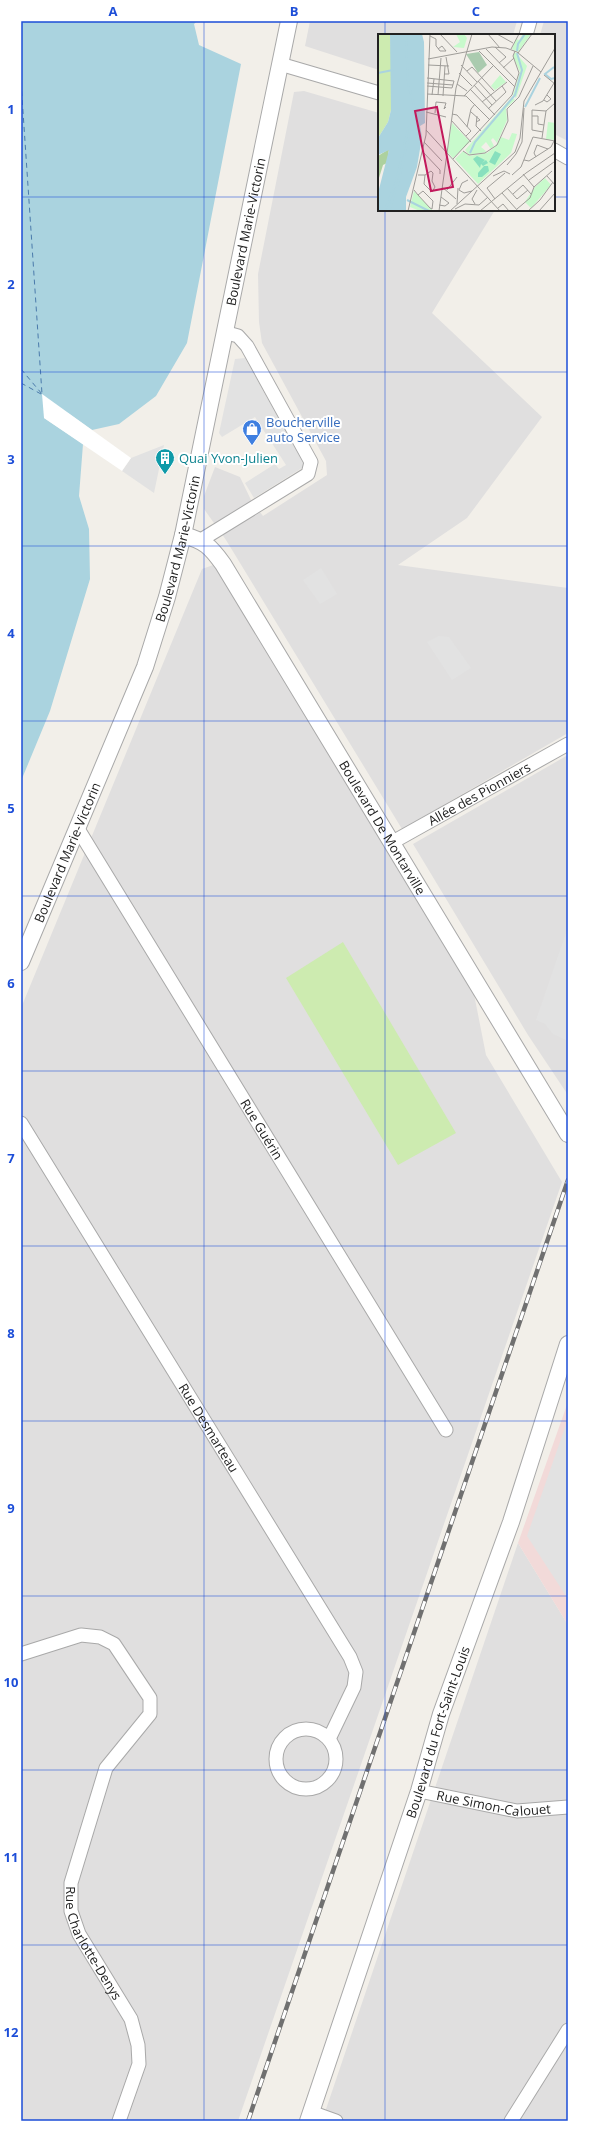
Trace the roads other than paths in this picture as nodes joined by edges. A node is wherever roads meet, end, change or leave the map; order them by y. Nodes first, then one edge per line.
1 (288, 21) edge
2 (530, 21) edge
3 (526, 34) edge
4 (280, 64) junction
5 (378, 93) edge
6 (555, 151) edge
7 (568, 158) edge
8 (224, 332) junction
9 (183, 535) junction
10 (201, 540) junction
11 (568, 744) edge
12 (78, 829) junction
13 (391, 843) junction
14 (21, 962) edge
15 (21, 1123) edge
16 (568, 1134) edge
17 (568, 1344) edge
18 (446, 1430) dead end
19 (21, 1654) edge
20 (329, 1739) junction
21 (419, 1791) junction
22 (568, 1807) edge
23 (568, 2030) edge
24 (310, 2117) edge
25 (119, 2121) edge
26 (336, 2121) edge
27 (511, 2121) edge

1 - 4 street, Boulevard Marie-Victorin
2 - 3 street
4 - 5 street
4 - 8 street, Boulevard Marie-Victorin
6 - 7 street
8 - 9 street, Boulevard Marie-Victorin
8 - 10 street
9 - 10 street, Boulevard De Montarville
9 - 12 street, Boulevard Marie-Victorin
10 - 13 street, Boulevard De Montarville
11 - 13 street, Allée des Pionniers
12 - 14 street, Boulevard Marie-Victorin
12 - 18 street, Rue Guérin
13 - 16 street, Boulevard De Montarville
15 - 20 street, Rue Desmarteau
17 - 21 street, Boulevard du Fort-Saint-Louis
19 - 25 street, Rue Charlotte-Denys
20 - 20 street
21 - 22 street, Rue Simon-Calouet
21 - 24 street, Boulevard du Fort-Saint-Louis
23 - 27 street
24 - 26 street

